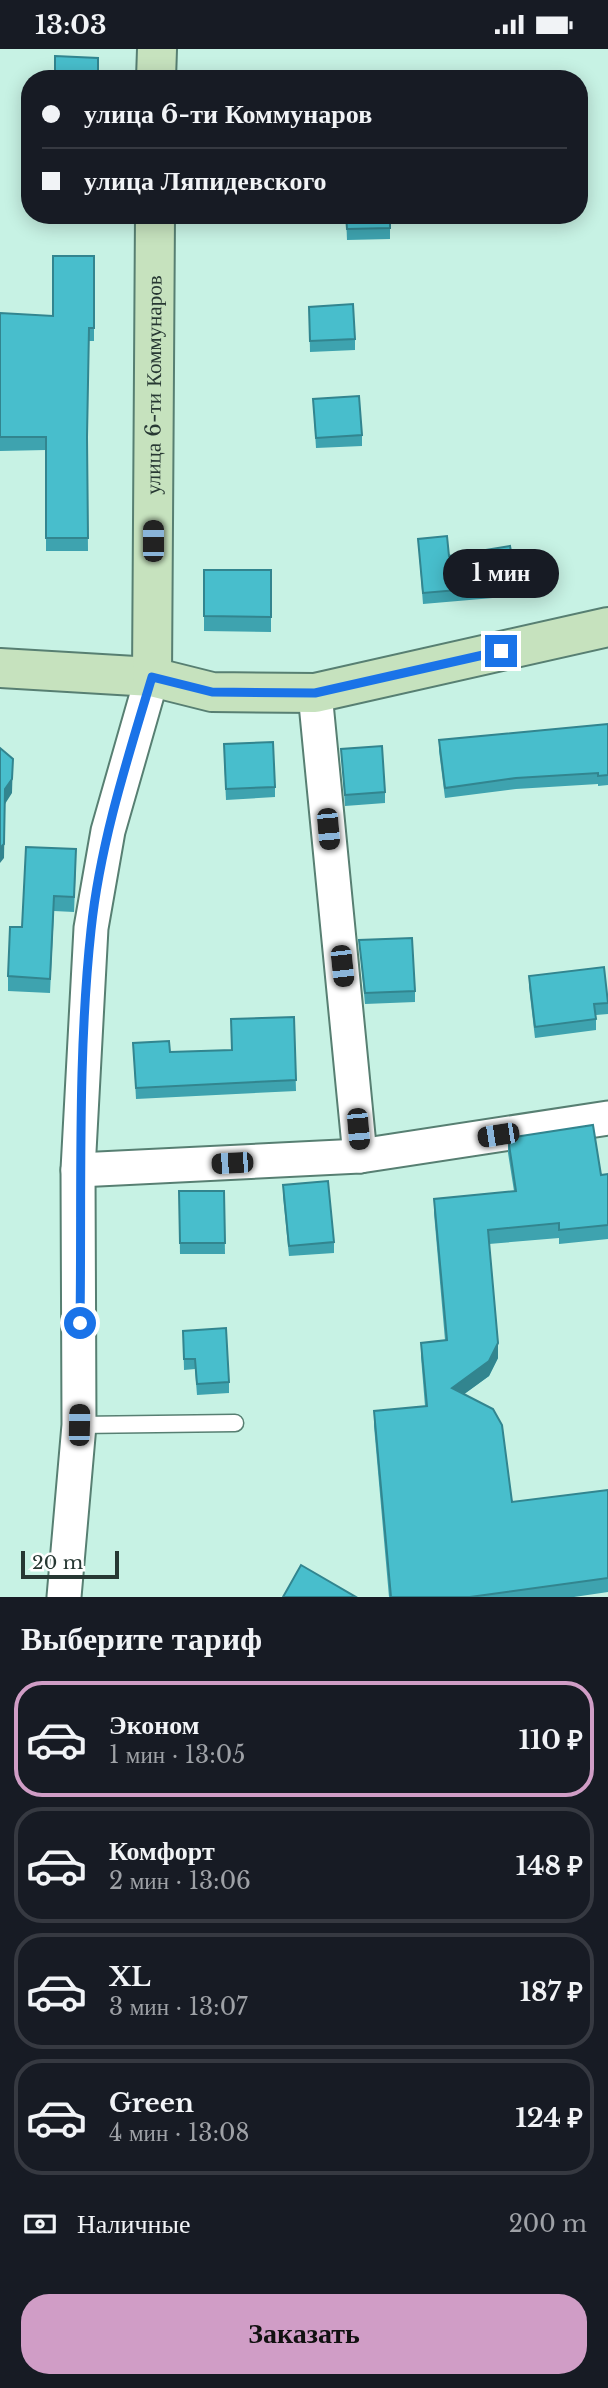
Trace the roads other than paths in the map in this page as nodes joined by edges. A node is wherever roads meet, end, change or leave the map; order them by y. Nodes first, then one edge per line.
1 (157, 49) edge
2 (156, 70) edge
3 (155, 224) edge
4 (608, 627) edge
5 (0, 669) edge
6 (152, 677) junction
7 (315, 693) junction
8 (608, 1118) edge
9 (360, 1156) junction
10 (78, 1170) junction
11 (235, 1423) dead end
12 (79, 1425) junction
13 (64, 1597) edge

1 - 2 main road
3 - 6 main road, улица 6-ти Коммунаров
4 - 7 main road
5 - 6 main road
6 - 7 main road
6 - 10 street, улица 6-ти Коммунаров
7 - 9 street
8 - 9 street
9 - 10 street
10 - 12 street, улица 6-ти Коммунаров
11 - 12 lane
12 - 13 street, улица 6-ти Коммунаров

